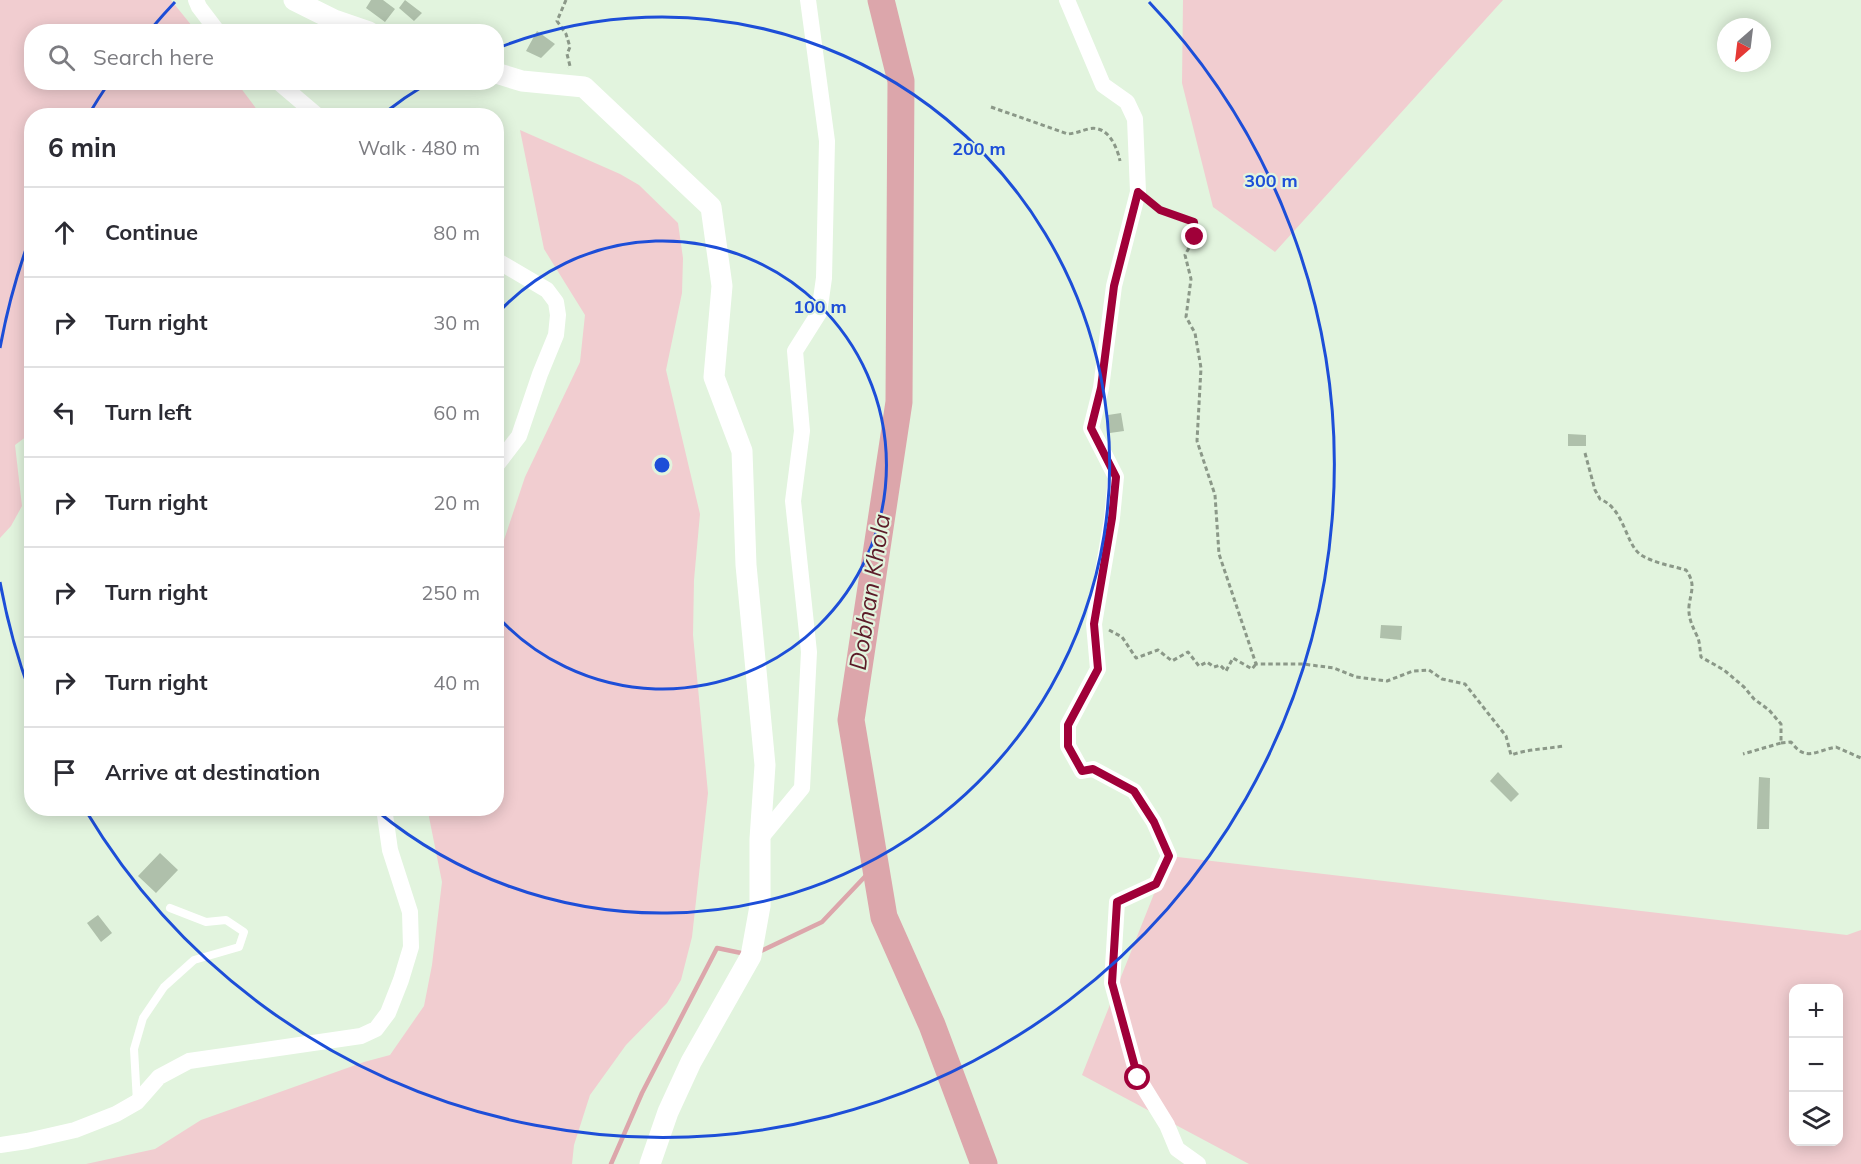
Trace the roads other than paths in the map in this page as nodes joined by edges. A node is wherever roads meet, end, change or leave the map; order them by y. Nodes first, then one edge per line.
1 (196, 0) edge
2 (294, 0) edge
3 (808, 0) edge
4 (1067, 0) edge
5 (212, 24) edge
6 (346, 24) edge
7 (504, 75) edge
8 (287, 90) edge
9 (309, 108) edge
10 (504, 265) edge
11 (504, 456) edge
12 (385, 816) edge
13 (760, 839) junction
14 (170, 908) dead end
15 (137, 1102) junction
16 (0, 1145) edge
17 (650, 1164) edge
18 (1198, 1164) edge

1 - 5 street
2 - 6 street
3 - 13 street
4 - 18 street
7 - 13 street
8 - 9 street
10 - 11 street
12 - 15 street
13 - 17 street
14 - 15 lane
15 - 16 street

